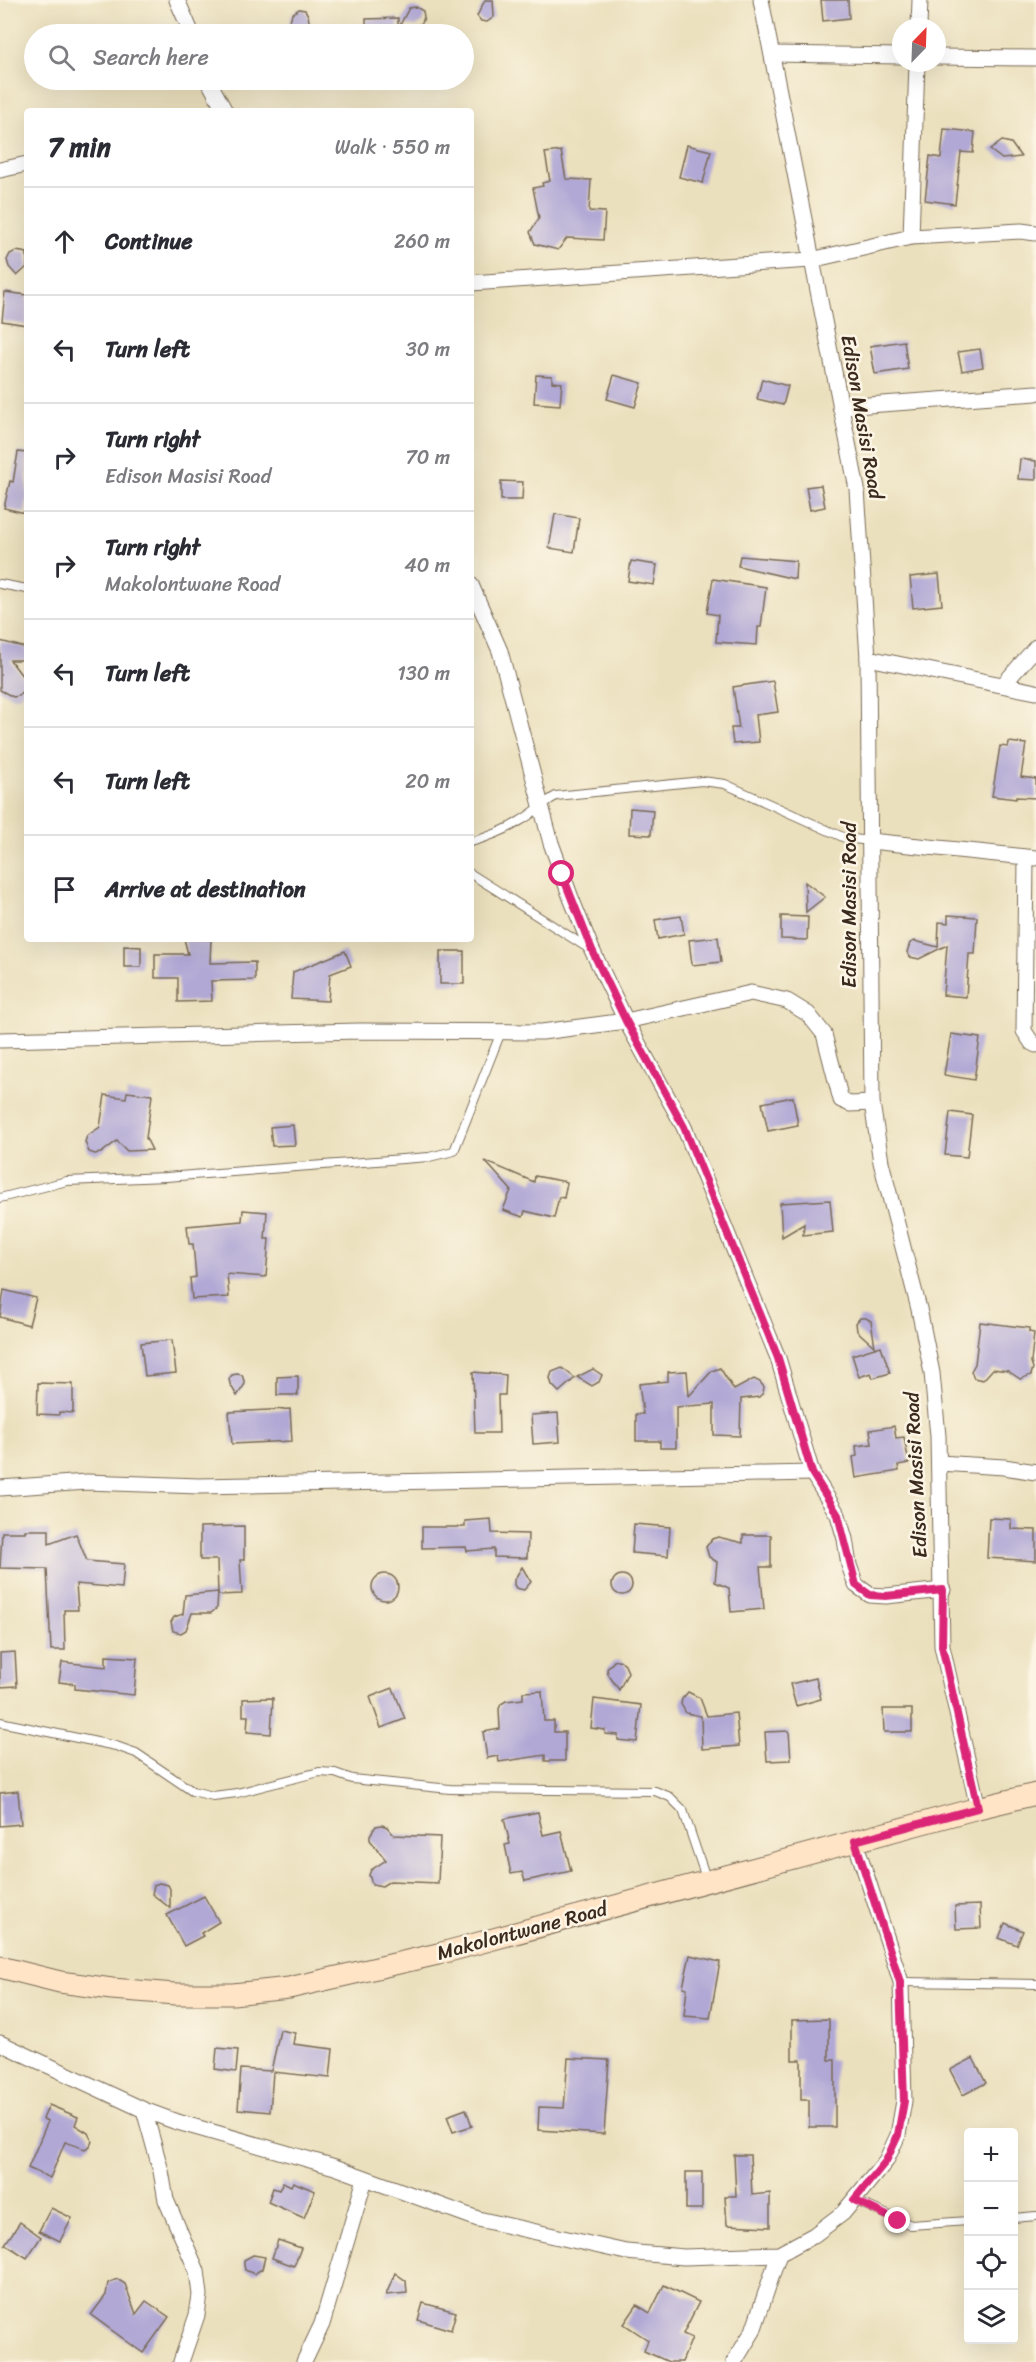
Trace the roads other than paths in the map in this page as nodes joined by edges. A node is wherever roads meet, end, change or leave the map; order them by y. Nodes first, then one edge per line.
1 (177, 0) edge
2 (761, 0) edge
3 (920, 0) edge
4 (919, 18) edge
5 (188, 24) edge
6 (772, 54) junction
7 (892, 56) edge
8 (946, 57) edge
9 (1036, 58) edge
10 (916, 72) edge
11 (213, 90) edge
12 (223, 108) edge
13 (24, 165) edge
14 (0, 170) edge
15 (1036, 233) edge
16 (911, 237) junction
17 (811, 260) junction
18 (474, 283) edge
19 (1036, 393) edge
20 (840, 407) junction
21 (0, 584) edge
22 (24, 588) edge
23 (474, 592) edge
24 (1036, 647) edge
25 (868, 658) junction
26 (1003, 685) junction
27 (1036, 692) edge
28 (540, 805) junction
29 (474, 841) edge
30 (870, 841) junction
31 (1031, 858) edge
32 (474, 876) edge
33 (592, 950) junction
34 (626, 1021) junction
35 (501, 1032) junction
36 (0, 1040) edge
37 (1036, 1045) edge
38 (872, 1103) junction
39 (0, 1198) edge
40 (939, 1463) junction
41 (1036, 1472) edge
42 (812, 1473) junction
43 (0, 1488) edge
44 (943, 1590) junction
45 (0, 1722) edge
46 (1036, 1794) edge
47 (978, 1808) junction
48 (855, 1841) junction
49 (707, 1881) junction
50 (0, 1967) edge
51 (900, 1982) junction
52 (1036, 1984) edge
53 (0, 2043) edge
54 (144, 2110) junction
55 (365, 2179) junction
56 (854, 2200) junction
57 (1036, 2216) edge
58 (1018, 2218) edge
59 (964, 2221) edge
60 (779, 2254) junction
61 (181, 2362) edge
62 (304, 2362) edge
63 (734, 2362) edge

1 - 5 street
2 - 6 street, Edison Masisi Road
3 - 4 street
6 - 7 street
6 - 17 street, Edison Masisi Road
8 - 9 street
10 - 16 street
11 - 12 street
13 - 14 street
15 - 16 street
16 - 17 street
17 - 18 street
17 - 20 street, Edison Masisi Road
19 - 20 street
20 - 25 street, Edison Masisi Road
21 - 22 lane
23 - 28 street
24 - 26 street
25 - 26 street
25 - 30 street, Edison Masisi Road
26 - 27 street
28 - 29 lane
28 - 30 lane
28 - 33 street
30 - 31 street
30 - 38 street, Edison Masisi Road
31 - 37 street
32 - 33 lane
33 - 34 street
34 - 35 street
34 - 38 street
34 - 42 street
35 - 36 street
35 - 39 lane
38 - 40 street, Edison Masisi Road
40 - 41 street
40 - 44 street, Edison Masisi Road
42 - 43 street
42 - 44 street
44 - 47 street, Edison Masisi Road
45 - 49 lane
46 - 47 main road, Makolontwane Road
47 - 48 main road, Makolontwane Road
48 - 49 main road, Makolontwane Road
48 - 51 street
49 - 50 main road, Makolontwane Road
51 - 52 lane
51 - 56 street
53 - 54 street
54 - 55 street
54 - 61 street
55 - 60 street
55 - 62 street
56 - 59 lane
56 - 60 street
57 - 58 lane
60 - 63 street

